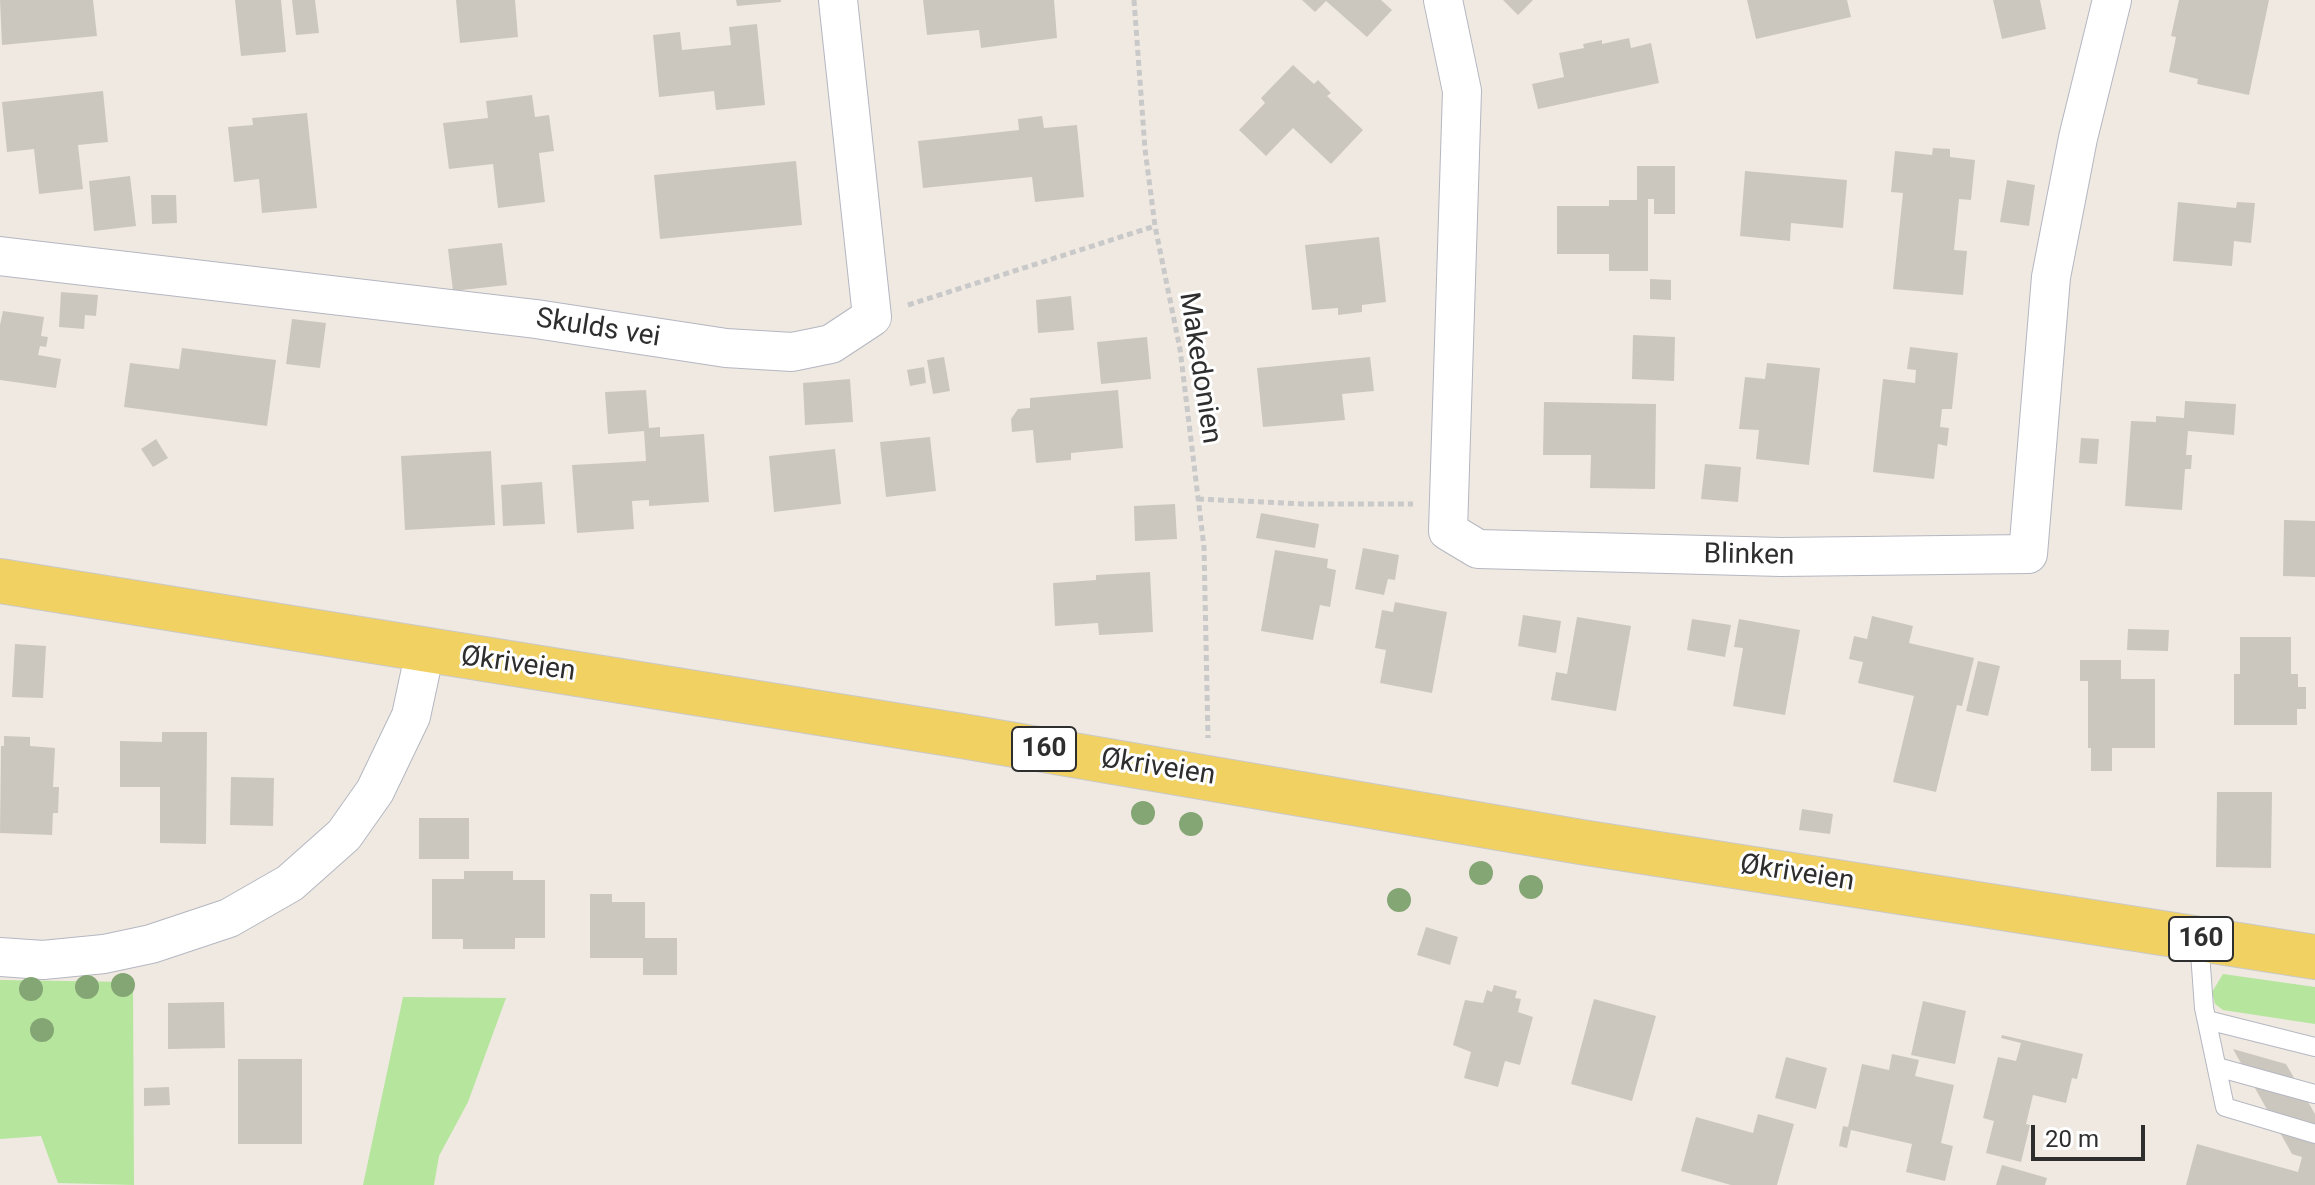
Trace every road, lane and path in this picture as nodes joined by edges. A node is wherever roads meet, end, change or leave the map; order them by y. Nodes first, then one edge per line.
1 (838, 0) edge
2 (1134, 0) edge
3 (1443, 0) edge
4 (2112, 0) edge
5 (1155, 226) junction
6 (0, 256) edge
7 (872, 317) junction
8 (1198, 499) junction
9 (1449, 504) junction
10 (0, 581) edge
11 (425, 651) junction
12 (1208, 743) dead end
13 (2199, 939) junction
14 (0, 957) edge
15 (2315, 957) edge
16 (2206, 1014) junction
17 (2315, 1047) edge
18 (2217, 1067) junction
19 (2315, 1094) edge
20 (2315, 1134) edge

1 - 7 street
2 - 5 path, Makedonien
3 - 9 street, Blinken
4 - 9 street, Blinken
5 - 7 path
5 - 8 path, Makedonien
6 - 7 street, Skulds vei
8 - 9 path
8 - 12 path, Makedonien
10 - 11 main road, Økriveien / 160
11 - 13 main road, Økriveien / 160
11 - 14 street
13 - 15 main road, Økriveien / 160
13 - 16 lane
16 - 17 lane
16 - 18 lane
18 - 19 lane
18 - 20 lane

